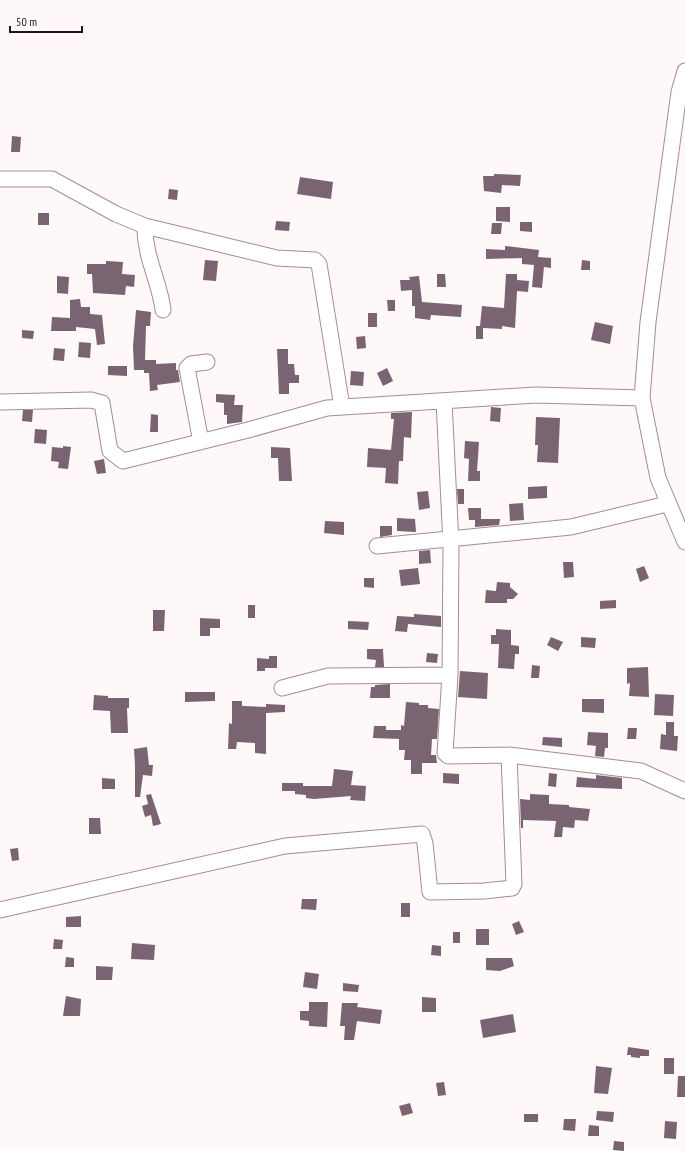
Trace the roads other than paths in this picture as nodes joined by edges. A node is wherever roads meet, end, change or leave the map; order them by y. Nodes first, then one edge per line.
1 (685, 71) edge
2 (0, 179) edge
3 (145, 226) junction
4 (163, 310) dead end
5 (207, 362) dead end
6 (642, 398) junction
7 (444, 401) junction
8 (0, 402) edge
9 (342, 407) junction
10 (201, 442) junction
11 (668, 504) junction
12 (451, 539) junction
13 (685, 542) edge
14 (378, 546) dead end
15 (450, 675) junction
16 (282, 688) dead end
17 (509, 754) junction
18 (685, 791) edge
19 (0, 910) edge

1 - 6 street
2 - 3 street
3 - 4 street
3 - 9 street
5 - 10 street
6 - 7 street
6 - 11 street
7 - 9 street
7 - 12 street
8 - 10 street
9 - 10 street
11 - 12 street
11 - 13 street
12 - 14 street
12 - 15 street
15 - 16 street
15 - 17 street
17 - 18 street
17 - 19 street

